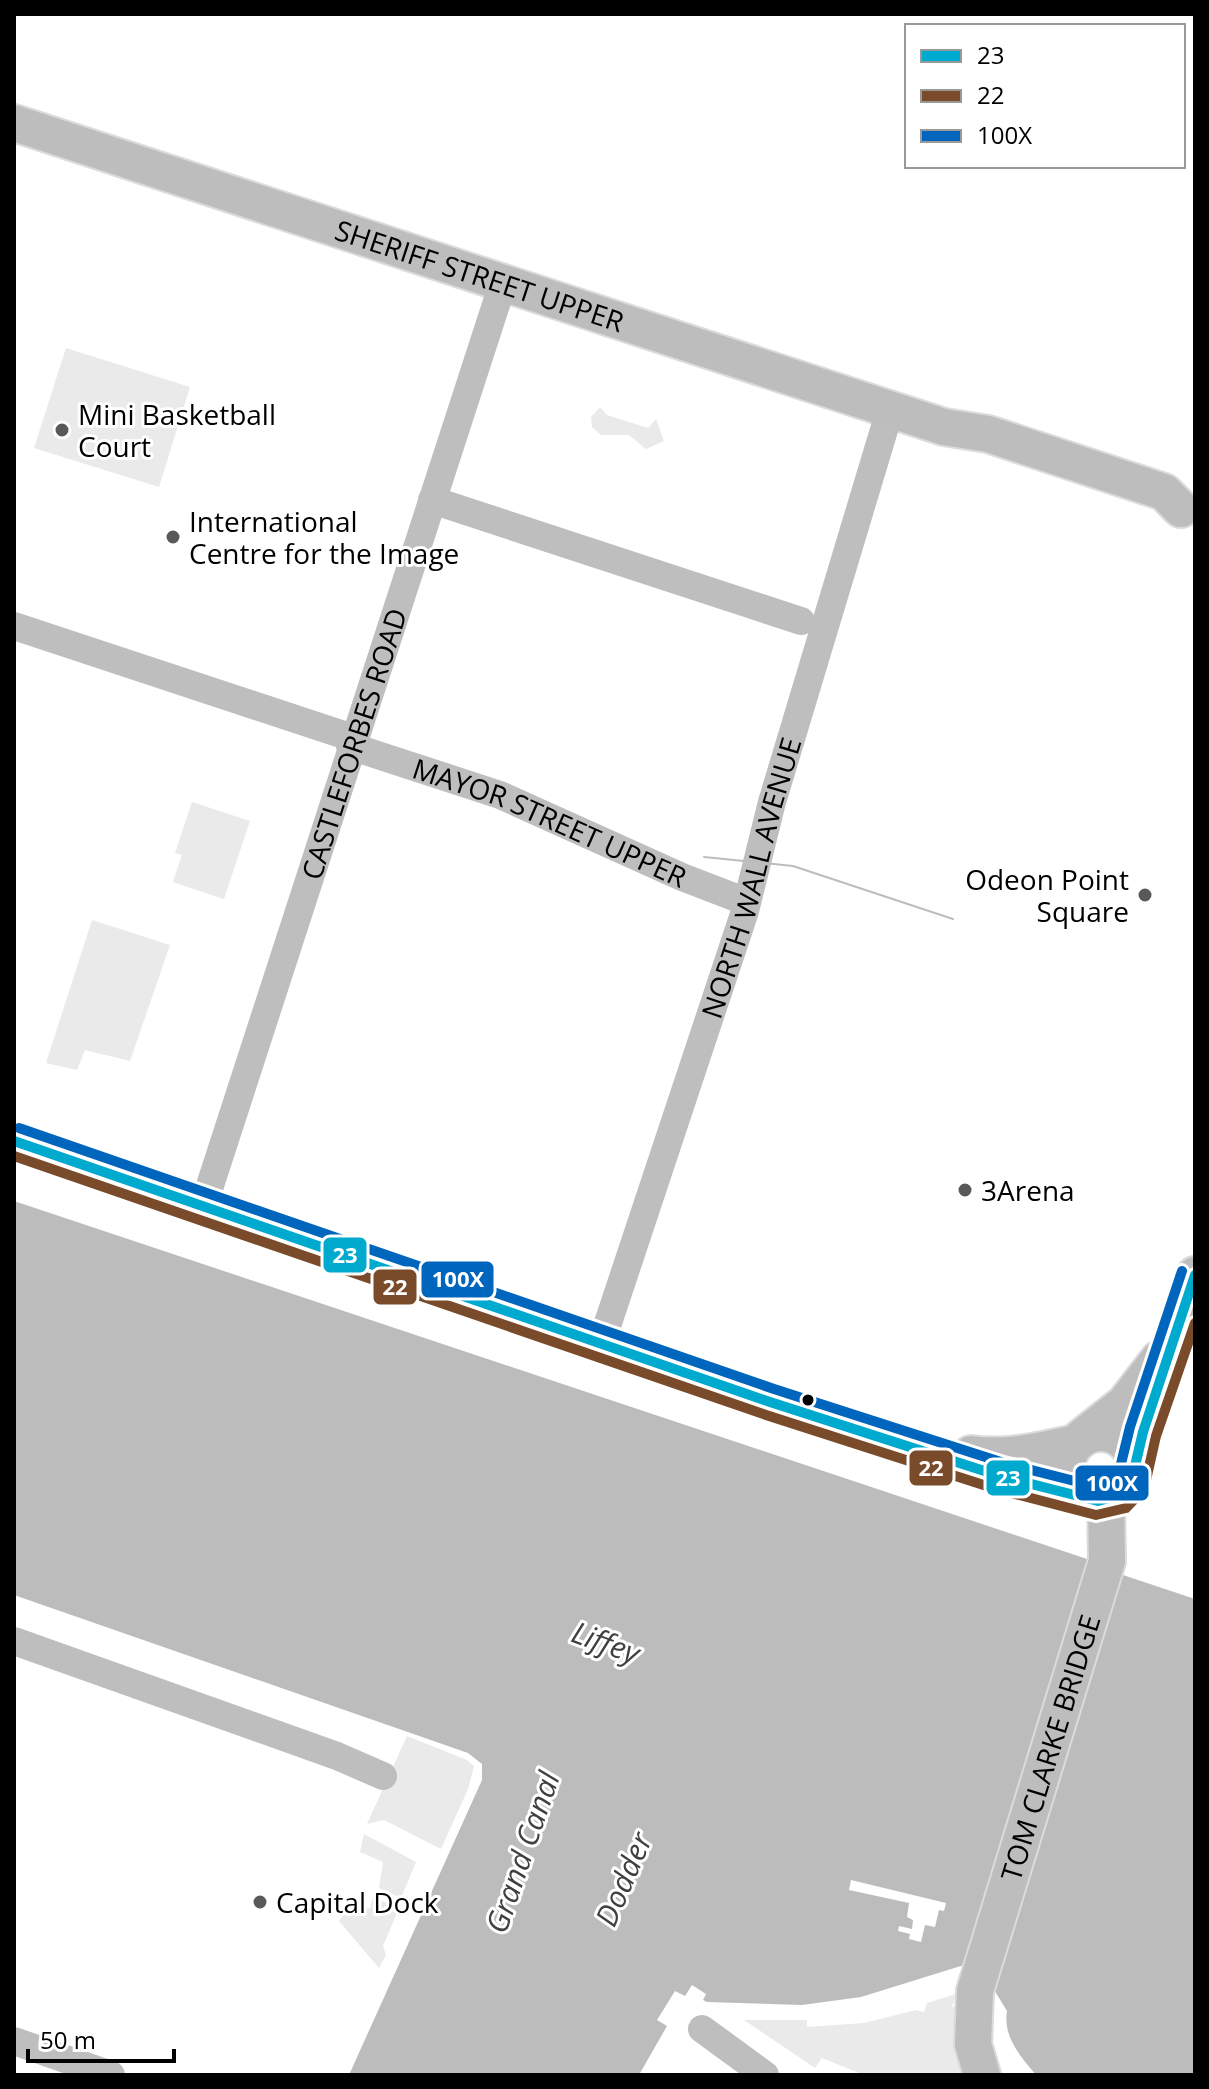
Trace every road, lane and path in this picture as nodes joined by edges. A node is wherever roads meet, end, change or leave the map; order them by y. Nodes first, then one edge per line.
1 (14, 123) edge
2 (503, 283) junction
3 (890, 410) junction
4 (432, 500) junction
5 (1188, 511) edge
6 (801, 621) dead end
7 (14, 626) edge
8 (352, 742) junction
9 (747, 902) junction
10 (14, 1141) edge
11 (204, 1204) junction
12 (1195, 1275) edge
13 (1181, 1319) junction
14 (601, 1344) junction
15 (1079, 1440) junction
16 (892, 1442) junction
17 (1134, 1475) junction
18 (1098, 1500) junction
19 (14, 1641) edge
20 (383, 1776) dead end
21 (702, 2029) dead end
22 (14, 2041) edge
23 (111, 2075) edge
24 (765, 2075) edge
25 (982, 2075) edge

1 - 2 main road, SHERIFF STREET UPPER
2 - 3 main road, SHERIFF STREET UPPER
2 - 4 street, CASTLEFORBES ROAD
3 - 5 main road, SHERIFF STREET UPPER
3 - 9 street, NORTH WALL AVENUE
4 - 6 street
4 - 8 street, CASTLEFORBES ROAD
7 - 8 street, MAYOR STREET UPPER
8 - 9 street, MAYOR STREET UPPER
8 - 11 street, CASTLEFORBES ROAD
9 - 14 street, NORTH WALL AVENUE
10 - 11 main road
11 - 14 main road
12 - 13 main road
13 - 15 main road
13 - 17 main road
14 - 16 main road
15 - 16 main road
15 - 17 main road
15 - 18 main road
16 - 18 main road
17 - 18 main road
18 - 25 main road, TOM CLARKE BRIDGE
19 - 20 street
21 - 24 street
22 - 23 street

